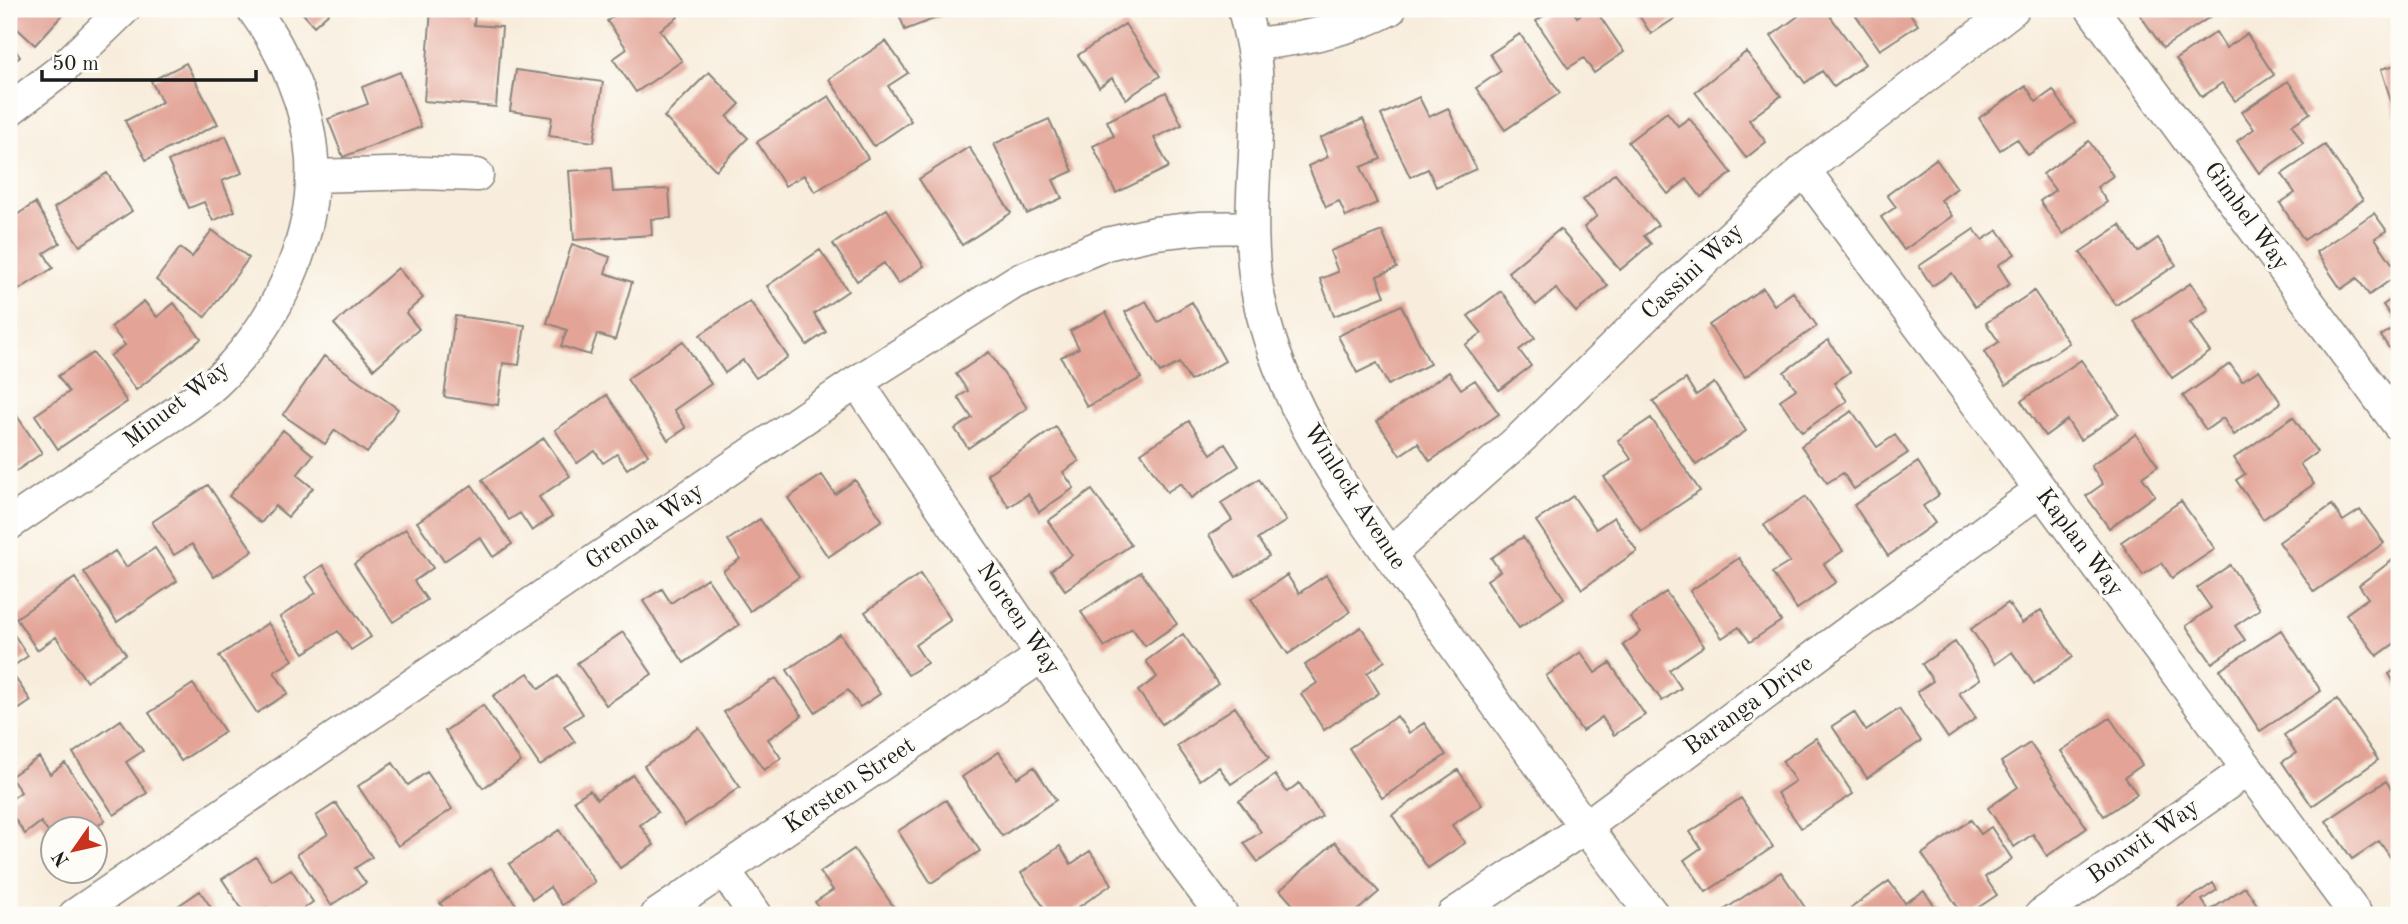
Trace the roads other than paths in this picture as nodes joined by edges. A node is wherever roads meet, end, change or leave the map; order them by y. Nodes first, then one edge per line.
1 (124, 9) edge
2 (253, 9) edge
3 (1244, 9) edge
4 (1390, 9) edge
5 (2013, 9) edge
6 (2092, 9) edge
7 (1252, 44) junction
8 (9, 110) edge
9 (1804, 170) junction
10 (477, 175) dead end
11 (312, 176) junction
12 (1252, 227) junction
13 (857, 382) junction
14 (2399, 425) edge
15 (2040, 490) junction
16 (9, 524) edge
17 (1390, 554) junction
18 (1042, 656) junction
19 (2248, 769) junction
20 (1584, 828) junction
21 (724, 870) junction
22 (75, 915) edge
23 (657, 915) edge
24 (755, 915) edge
25 (1222, 915) edge
26 (1453, 915) edge
27 (1653, 915) edge
28 (2041, 915) edge
29 (2356, 915) edge

1 - 8 street
2 - 11 street, Minuet Way
3 - 7 street, Winlock Avenue
4 - 7 street
5 - 9 street, Cassini Way
6 - 14 street, Gimbel Way
7 - 12 street, Winlock Avenue
9 - 15 street, Kaplan Way
9 - 17 street, Cassini Way
10 - 11 street
11 - 16 street, Minuet Way
12 - 13 street, Grenola Way
12 - 17 street, Winlock Avenue
13 - 18 street, Noreen Way
13 - 22 street, Grenola Way
15 - 19 street, Kaplan Way
15 - 20 street, Baranga Drive
17 - 20 street, Winlock Avenue
18 - 21 street, Kersten Street
18 - 25 street, Noreen Way
19 - 28 street, Bonwit Way
19 - 29 street, Kaplan Way
20 - 26 street, Baranga Drive
20 - 27 street, Winlock Avenue
21 - 23 street, Kersten Street
21 - 24 street

